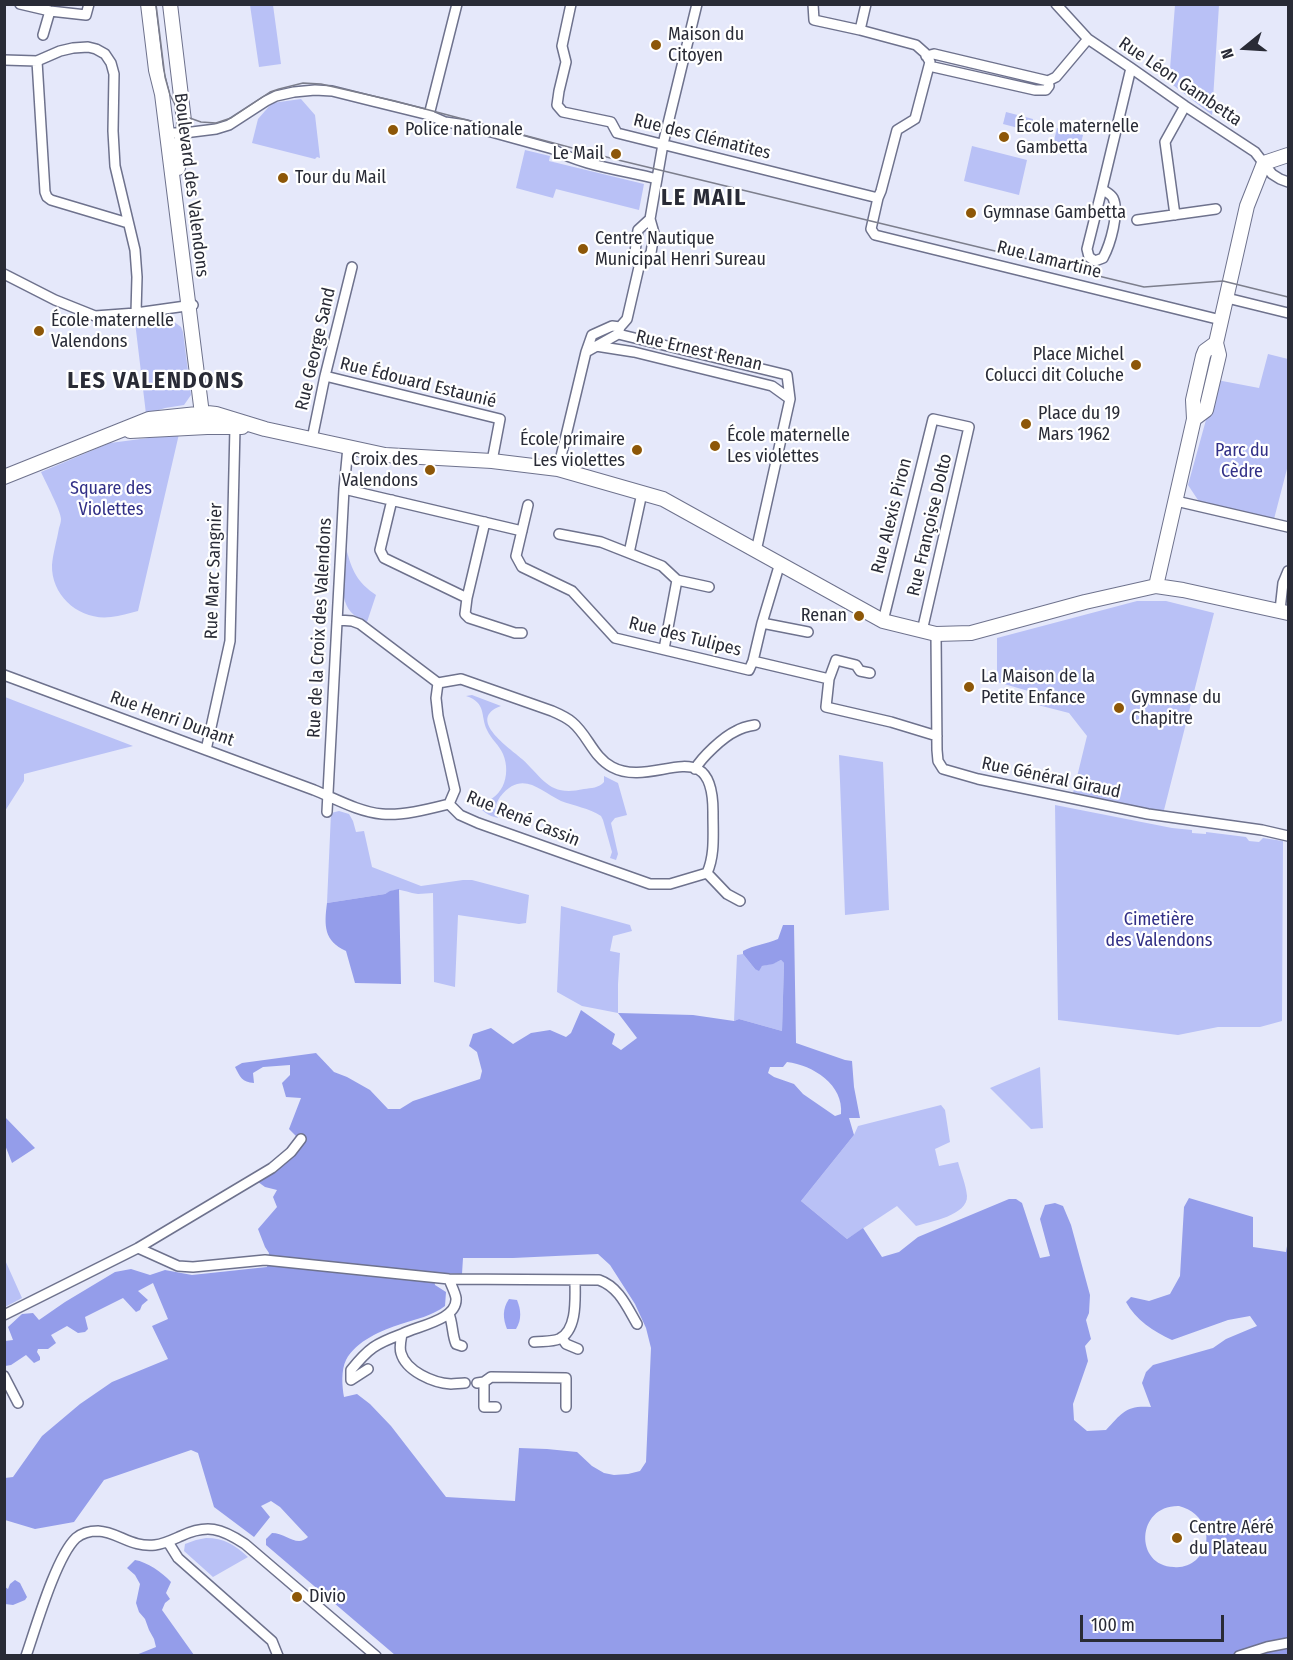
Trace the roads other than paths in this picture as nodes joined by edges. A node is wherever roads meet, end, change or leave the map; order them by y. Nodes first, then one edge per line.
1 (20, 4) edge
2 (89, 4) edge
3 (148, 4) edge
4 (170, 4) edge
5 (457, 4) edge
6 (571, 4) edge
7 (697, 4) edge
8 (813, 4) edge
9 (866, 4) edge
10 (1056, 4) edge
11 (50, 10) junction
12 (860, 30) junction
13 (43, 35) dead end
14 (1088, 39) junction
15 (4, 60) edge
16 (37, 61) junction
17 (928, 62) junction
18 (1131, 68) junction
19 (1185, 106) junction
20 (429, 115) junction
21 (166, 133) junction
22 (184, 133) junction
23 (663, 144) junction
24 (1288, 155) edge
25 (1264, 163) junction
26 (657, 179) junction
27 (1288, 182) edge
28 (1102, 189) junction
29 (878, 198) junction
30 (1216, 209) dead end
31 (1175, 215) junction
32 (650, 219) junction
33 (1137, 220) dead end
34 (128, 223) junction
35 (352, 267) dead end
36 (639, 267) junction
37 (4, 274) edge
38 (1227, 298) junction
39 (191, 305) junction
40 (136, 313) junction
41 (1288, 313) edge
42 (1221, 320) junction
43 (619, 330) junction
44 (596, 346) junction
45 (586, 352) junction
46 (197, 370) junction
47 (325, 376) junction
48 (790, 399) junction
49 (205, 417) junction
50 (933, 419) joint
51 (162, 423) junction
52 (235, 427) junction
53 (265, 429) junction
54 (312, 439) junction
55 (348, 447) junction
56 (492, 461) junction
57 (558, 469) junction
58 (4, 477) edge
59 (344, 489) junction
60 (642, 493) junction
61 (392, 500) junction
62 (1176, 501) junction
63 (528, 505) dead end
64 (485, 522) junction
65 (1288, 527) edge
66 (522, 531) junction
67 (559, 534) dead end
68 (756, 551) junction
69 (629, 553) junction
70 (780, 563) junction
71 (1288, 571) edge
72 (677, 580) junction
73 (1156, 586) junction
74 (709, 587) dead end
75 (467, 598) junction
76 (1284, 612) edge
77 (338, 620) junction
78 (883, 621) junction
79 (762, 623) junction
80 (921, 631) junction
81 (808, 632) dead end
82 (522, 633) dead end
83 (936, 634) junction
84 (664, 650) junction
85 (753, 661) junction
86 (870, 673) dead end
87 (4, 675) edge
88 (829, 679) junction
89 (438, 683) junction
90 (755, 725) dead end
91 (937, 736) junction
92 (206, 750) junction
93 (695, 769) junction
94 (327, 795) junction
95 (448, 804) junction
96 (327, 812) dead end
97 (1288, 836) edge
98 (707, 873) junction
99 (740, 901) dead end
100 (301, 1139) dead end
101 (138, 1248) junction
102 (449, 1280) junction
103 (575, 1280) junction
104 (449, 1314) junction
105 (4, 1316) edge
106 (638, 1324) dead end
107 (402, 1334) junction
108 (562, 1338) junction
109 (534, 1342) dead end
110 (462, 1346) dead end
111 (578, 1349) dead end
112 (368, 1369) dead end
113 (4, 1376) edge
114 (465, 1383) dead end
115 (18, 1403) dead end
116 (496, 1407) dead end
117 (566, 1407) dead end
118 (168, 1542) junction
119 (1288, 1643) edge
120 (26, 1656) edge
121 (278, 1656) edge
122 (376, 1656) edge
123 (1239, 1656) edge

1 - 11 street
2 - 11 street
3 - 21 main road, Boulevard des Valendons
4 - 22 main road, Boulevard des Valendons
5 - 20 street
6 - 23 street, Rue des Clématites
7 - 23 street
8 - 12 street
9 - 12 street
10 - 14 street, Rue Léon Gambetta
11 - 13 street
12 - 17 street
14 - 17 street
14 - 18 street, Rue Léon Gambetta
15 - 16 street
16 - 34 street
16 - 34 street
17 - 29 street
18 - 19 street, Rue Léon Gambetta
18 - 28 street, Rue Lamartine
19 - 25 street, Rue Léon Gambetta
19 - 31 street
20 - 22 street
20 - 26 street
21 - 22 street
21 - 39 main road, Boulevard des Valendons
22 - 39 main road, Boulevard des Valendons
23 - 26 street
23 - 29 street, Rue des Clématites
24 - 25 main road
25 - 27 street, Rue Léon Gambetta
25 - 38 main road
26 - 32 street
28 - 28 street, Rue Lamartine
29 - 42 street, Rue Lamartine
30 - 31 street
31 - 33 street
32 - 36 street
32 - 36 street
34 - 40 street
35 - 47 street, Rue George Sand
36 - 43 street, Rue Ernest Renan
37 - 40 street
38 - 41 street
38 - 42 main road
39 - 40 street
39 - 46 main road, Boulevard des Valendons
39 - 49 main road, Boulevard des Valendons
42 - 62 main road
43 - 44 street, Rue Ernest Renan
43 - 45 street, Rue Ernest Renan
43 - 48 street, Rue Ernest Renan
44 - 45 street, Rue Ernest Renan
44 - 48 street, Rue Ernest Renan
45 - 57 street, Rue Ernest Renan
46 - 49 main road, Boulevard des Valendons
46 - 51 main road, Boulevard des Valendons
47 - 54 street, Rue George Sand
47 - 56 street, Rue Édouard Estaunié
48 - 68 street, Rue Ernest Renan
49 - 51 main road
49 - 52 main road
49 - 53 main road
50 - 78 street, Rue Alexis Piron
50 - 80 street, Rue Françoise Dolto
51 - 58 main road
52 - 53 main road
52 - 92 street, Rue Marc Sangnier
53 - 54 main road
54 - 55 main road
55 - 56 main road
55 - 59 street, Rue de la Croix des Valendons
56 - 57 main road
57 - 60 main road
59 - 61 street
59 - 77 street, Rue de la Croix des Valendons
60 - 68 main road
60 - 69 street
61 - 64 street
61 - 75 street
62 - 65 street
62 - 73 main road
63 - 66 street, Rue des Tulipes
64 - 66 street
64 - 75 street
66 - 84 street, Rue des Tulipes
67 - 69 street
68 - 70 main road
69 - 72 street
70 - 78 main road
70 - 79 street
71 - 76 street
72 - 74 street
72 - 84 street
73 - 76 main road
73 - 83 main road
75 - 82 street
77 - 89 street
77 - 94 street, Rue de la Croix des Valendons
78 - 80 main road
79 - 81 street
79 - 85 street
80 - 83 main road
83 - 91 street, Rue Général Giraud
84 - 85 street, Rue des Tulipes
85 - 88 street
86 - 88 street
87 - 92 street, Rue Henri Dunant
88 - 91 street
89 - 93 street
89 - 95 street
90 - 93 street
91 - 97 street, Rue Général Giraud
92 - 94 street, Rue Henri Dunant
93 - 98 street
94 - 95 street, Rue René Cassin
94 - 96 street, Rue de la Croix des Valendons
95 - 98 street, Rue René Cassin
98 - 99 street
100 - 101 street
101 - 102 street
101 - 105 street
102 - 103 street
102 - 104 street
103 - 106 street
103 - 108 street
104 - 107 street
104 - 110 street
107 - 112 street
107 - 114 street
108 - 109 street
108 - 111 street
113 - 115 street
116 - 117 street
118 - 120 street
118 - 121 street
118 - 122 street
119 - 123 street

